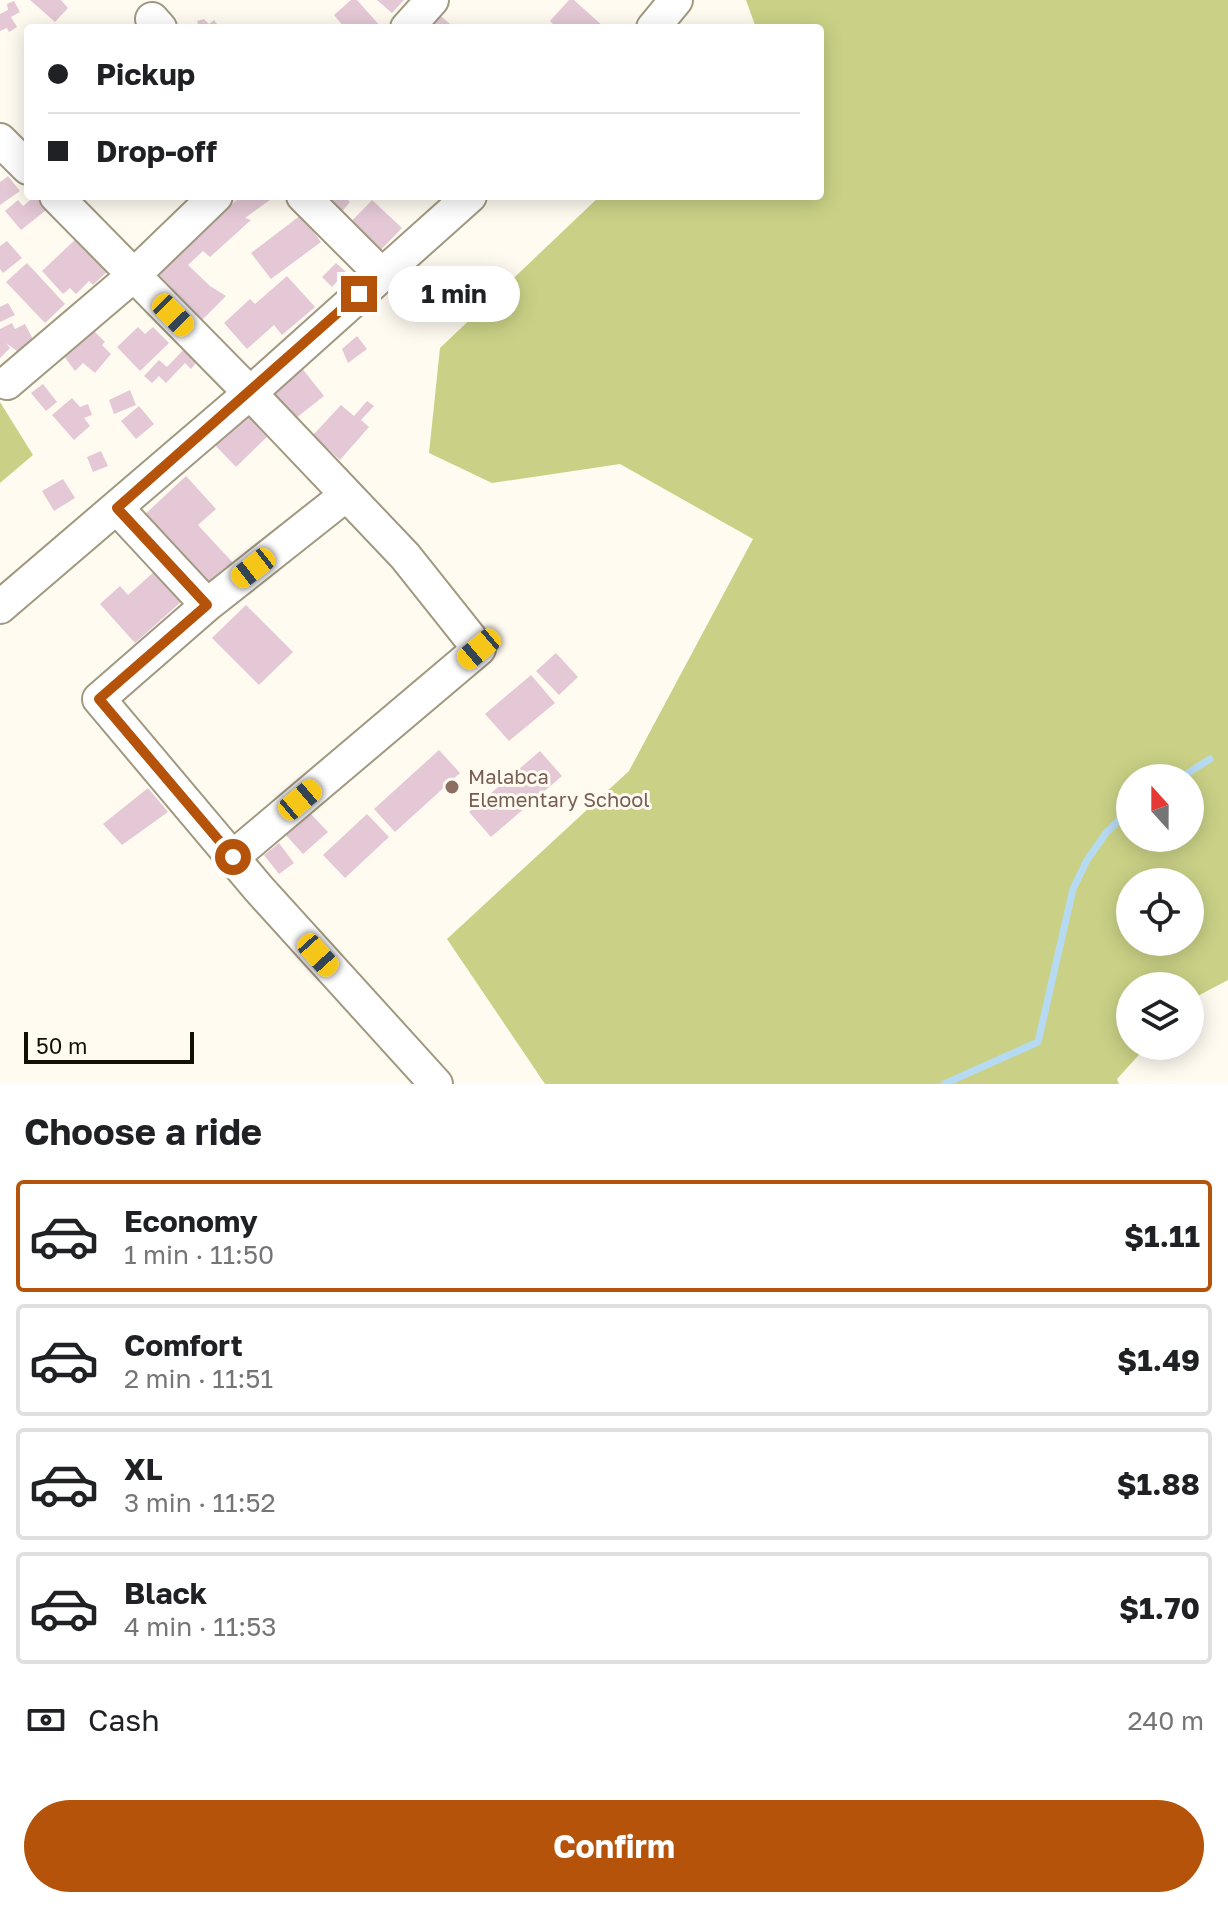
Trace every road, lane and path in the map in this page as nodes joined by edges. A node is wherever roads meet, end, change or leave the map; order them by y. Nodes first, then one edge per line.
1 (432, 0) edge
2 (676, 0) edge
3 (411, 24) edge
4 (656, 24) edge
5 (0, 140) edge
6 (24, 164) edge
7 (60, 200) edge
8 (212, 200) edge
9 (307, 200) edge
10 (465, 200) edge
11 (381, 274) junction
12 (134, 275) junction
13 (7, 383) dead end
14 (250, 393) junction
15 (346, 495) junction
16 (117, 508) junction
17 (207, 605) junction
18 (0, 607) edge
19 (233, 857) junction
20 (436, 1084) edge

1 - 3 street
2 - 4 street
5 - 6 street
7 - 12 street
8 - 12 street
9 - 11 street
10 - 11 street
11 - 14 street
12 - 13 street
12 - 14 street
14 - 15 street
14 - 16 street
15 - 17 street
15 - 19 street
16 - 17 street
16 - 18 street
17 - 19 street
19 - 20 street

